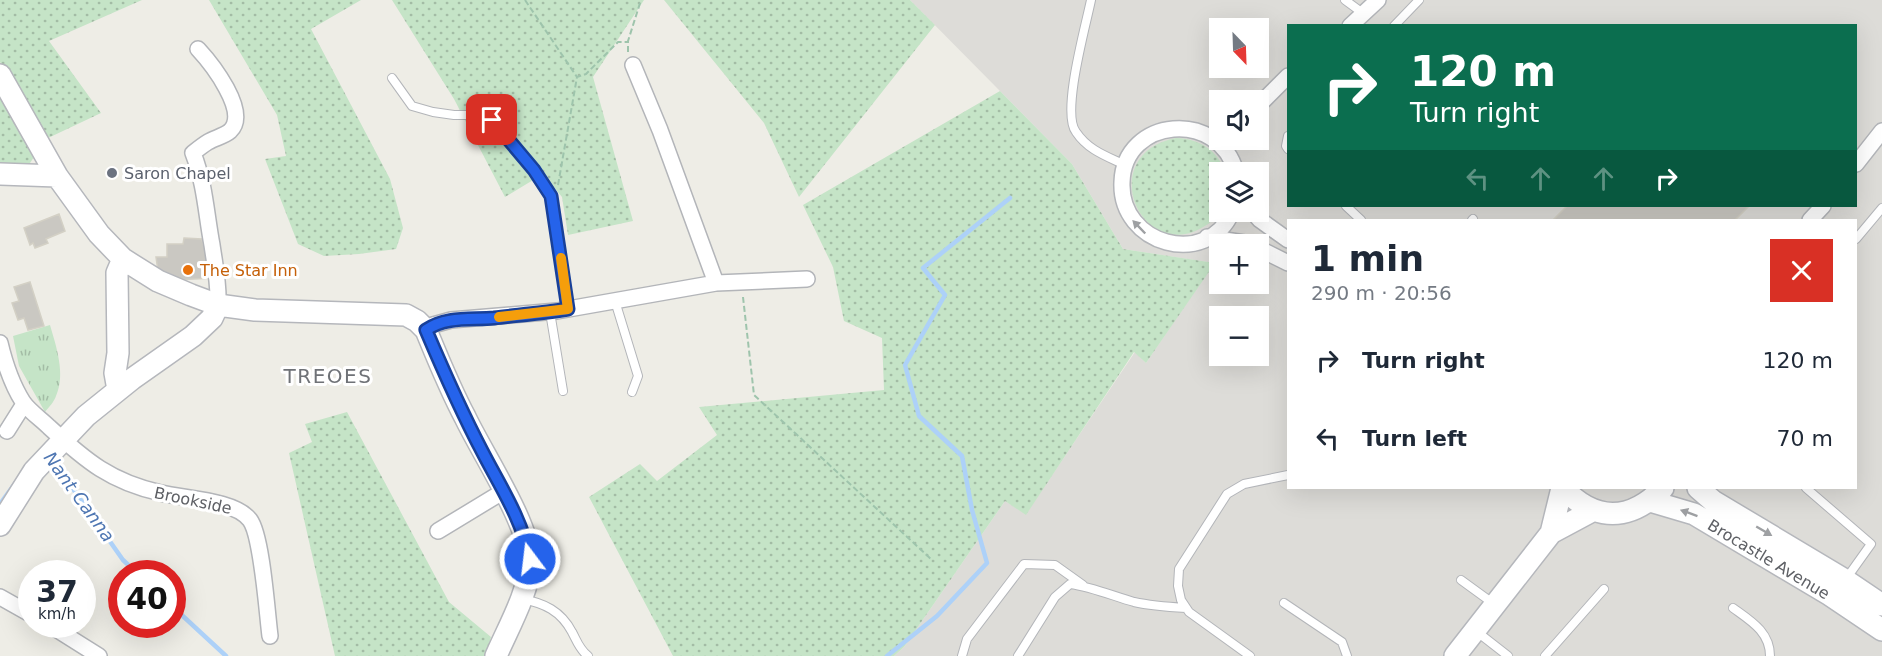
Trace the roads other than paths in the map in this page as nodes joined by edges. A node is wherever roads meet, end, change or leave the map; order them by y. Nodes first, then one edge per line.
1 (1091, 0) edge
2 (1345, 0) edge
3 (1378, 0) edge
4 (1419, 0) edge
5 (1364, 14) junction
6 (1352, 24) edge
7 (1396, 24) edge
8 (198, 49) dead end
9 (633, 65) road end
10 (0, 75) edge
11 (1287, 77) edge
12 (392, 78) dead end
13 (1269, 95) edge
14 (1882, 131) edge
15 (1209, 136) edge
16 (1857, 163) edge
17 (1125, 165) junction
18 (0, 174) edge
19 (57, 176) junction
20 (1347, 207) edge
21 (1821, 207) edge
22 (1882, 208) edge
23 (1360, 219) edge
24 (1811, 219) edge
25 (1224, 222) edge
26 (1263, 222) edge
27 (1208, 237) joint
28 (1857, 238) edge
29 (1287, 239) edge
30 (1269, 254) edge
31 (123, 259) junction
32 (1287, 262) edge
33 (807, 279) dead end
34 (716, 283) junction
35 (615, 301) junction
36 (218, 305) junction
37 (568, 309) junction
38 (550, 312) junction
39 (426, 330) junction
40 (0, 343) edge
41 (118, 390) junction
42 (563, 391) dead end
43 (633, 392) dead end
44 (24, 404) junction
45 (7, 431) dead end
46 (63, 440) junction
47 (1287, 475) edge
48 (1562, 489) edge
49 (1563, 489) edge
50 (1699, 489) edge
51 (1807, 489) edge
52 (504, 491) junction
53 (1656, 494) edge
54 (1593, 510) junction
55 (0, 525) edge
56 (438, 531) dead end
57 (1551, 533) junction
58 (1461, 580) dead end
59 (1845, 580) junction
60 (1085, 586) junction
61 (1604, 589) dead end
62 (0, 597) edge
63 (520, 599) junction
64 (1284, 603) dead end
65 (1495, 605) junction
66 (1882, 605) edge
67 (18, 607) edge
68 (1186, 608) junction
69 (1733, 608) dead end
70 (1475, 630) junction
71 (1882, 630) edge
72 (270, 636) dead end
73 (70, 638) edge
74 (99, 656) edge
75 (496, 656) edge
76 (588, 656) edge
77 (962, 656) edge
78 (1018, 656) edge
79 (1250, 656) edge
80 (1347, 656) edge
81 (1455, 656) edge
82 (1508, 656) edge
83 (1545, 656) edge
84 (1770, 656) edge

1 - 17 lane
2 - 5 lane
3 - 5 street
4 - 7 lane
5 - 6 street
8 - 36 street
9 - 34 street
10 - 19 street
11 - 13 street
12 - 37 lane
14 - 16 street
15 - 17 street
27 -> 17 street
18 - 19 street
19 - 31 street
20 - 23 lane
21 - 24 street
22 - 28 lane
25 - 27 street
26 - 29 street
30 - 32 street
31 - 36 street
31 - 41 street
33 - 34 street
34 - 35 street
35 - 37 street
35 - 43 lane
36 - 39 street
36 - 41 street
37 - 38 street
38 - 39 street
38 - 42 lane
39 - 52 street
40 - 44 street
41 - 46 street
44 - 45 street
44 - 46 street
46 - 55 street
46 - 72 street, Brookside
47 - 68 lane
48 - 57 street
49 - 54 street
50 -> 59 street, Brocastle Avenue
51 - 59 lane
52 - 56 street
52 - 63 street
53 - 54 street
71 -> 53 street, Brocastle Avenue
54 - 57 street
57 - 65 street
58 - 65 lane
59 - 66 street, Brocastle Avenue
60 - 68 lane
60 - 77 lane
60 - 78 lane
61 - 83 lane
62 - 67 street
63 - 75 street
63 - 76 lane
64 - 80 lane
65 - 70 street
68 - 79 lane
69 - 84 lane
70 - 81 street
70 - 82 lane
73 - 74 street

